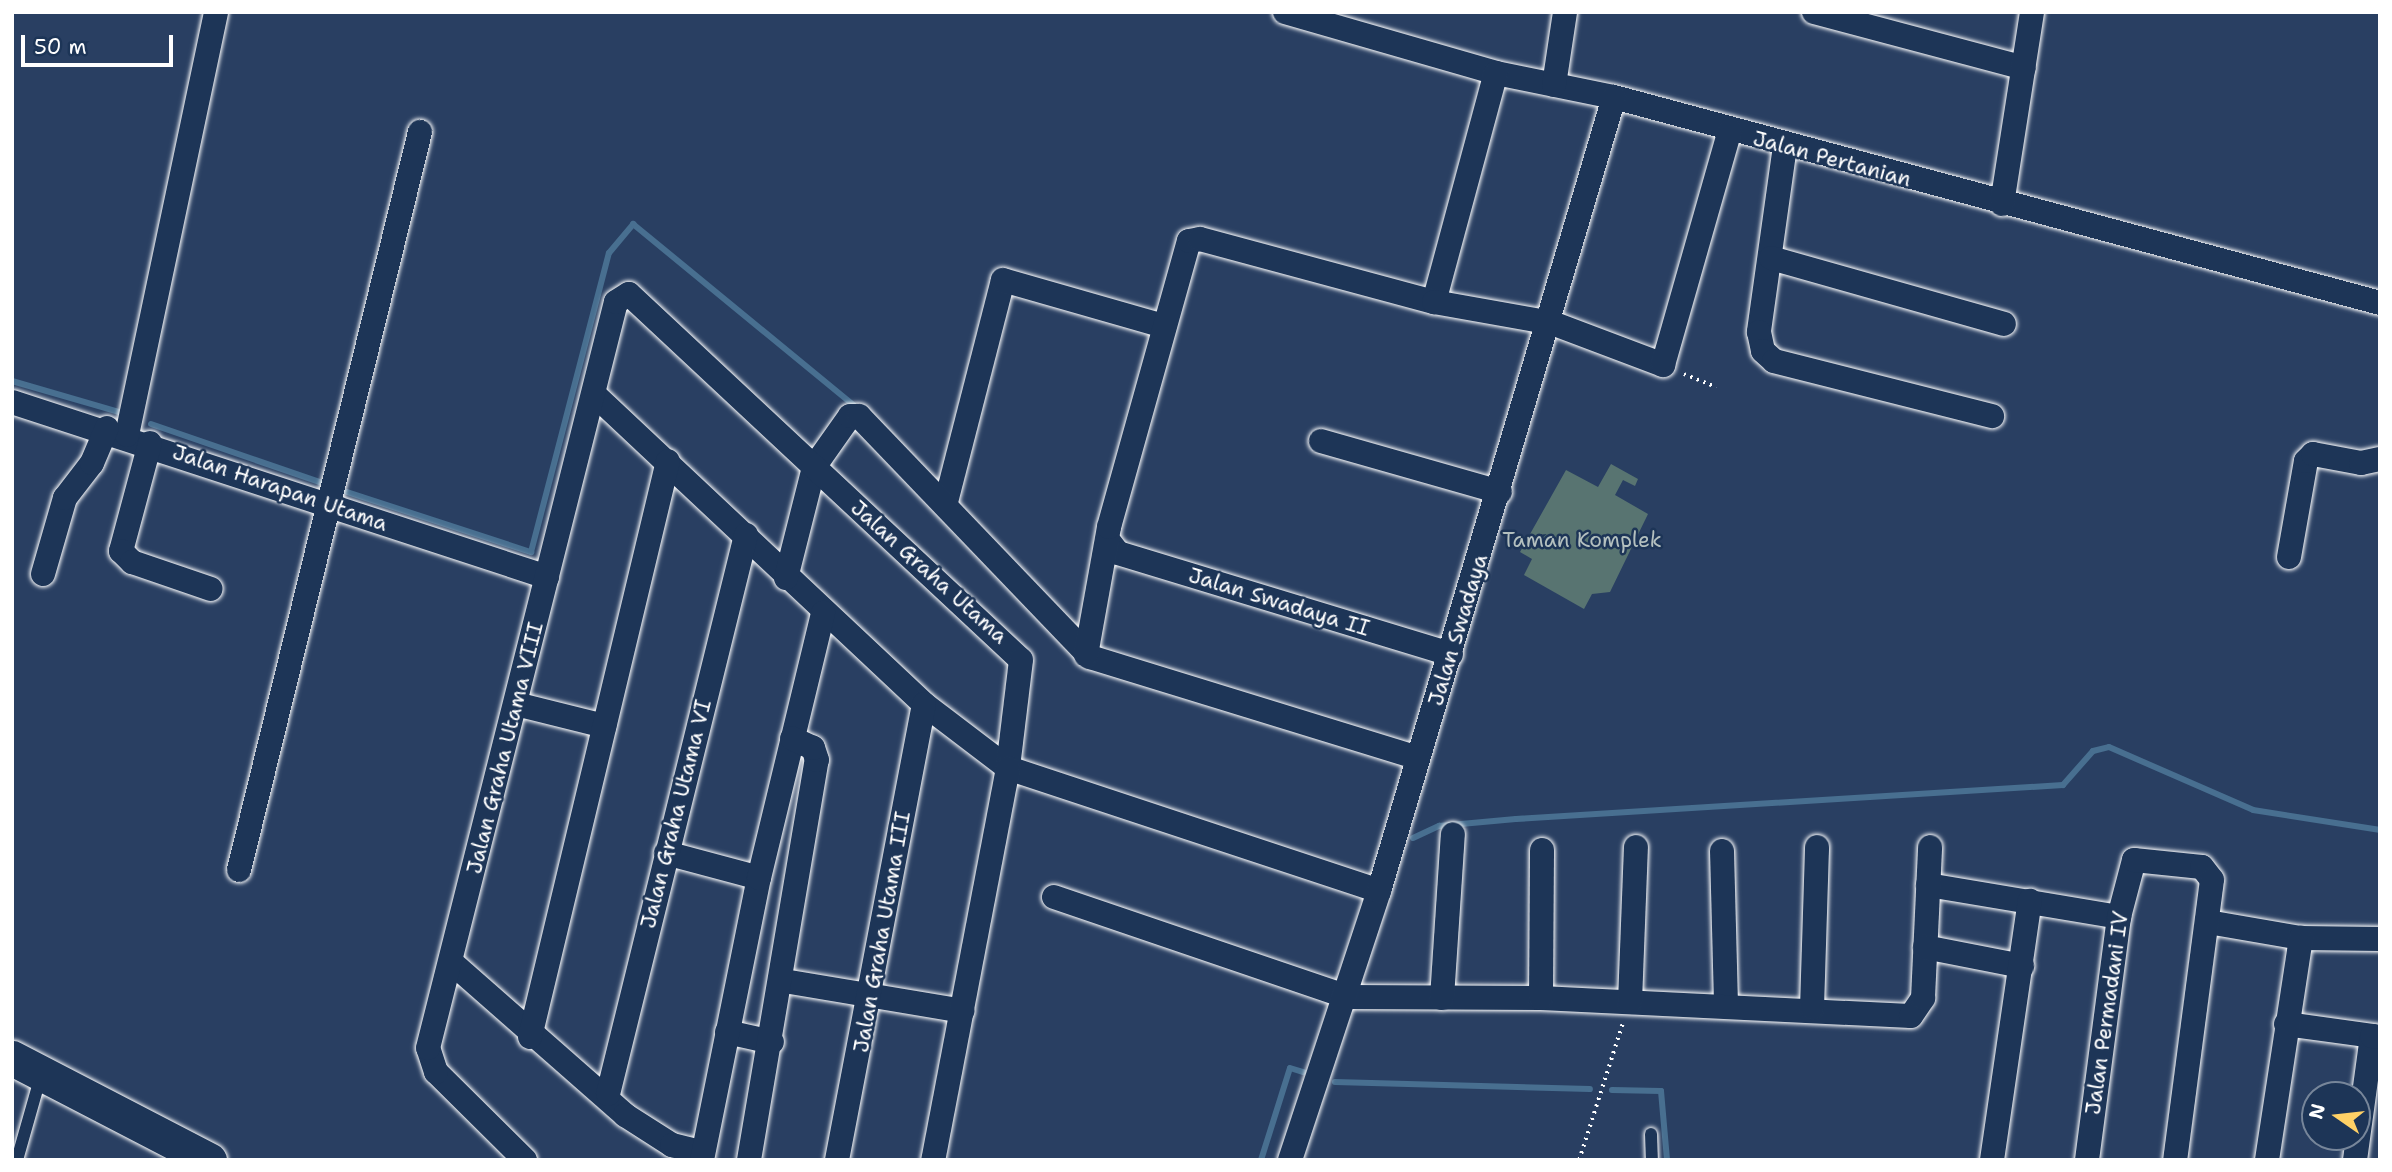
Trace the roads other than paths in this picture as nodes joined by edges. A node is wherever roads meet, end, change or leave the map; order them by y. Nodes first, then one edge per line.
1 (216, 12) edge
2 (1285, 12) edge
3 (1565, 12) edge
4 (1814, 12) edge
5 (2032, 12) edge
6 (2024, 68) junction
7 (1496, 73) junction
8 (1554, 85) junction
9 (1614, 97) junction
10 (1730, 130) junction
11 (420, 132) dead end
12 (1785, 146) junction
13 (2002, 204) junction
14 (1771, 258) junction
15 (616, 302) joint
16 (1434, 302) junction
17 (2380, 303) edge
18 (1552, 323) junction
19 (2004, 324) dead end
20 (1163, 326) junction
21 (597, 397) junction
22 (12, 402) edge
23 (1992, 416) dead end
24 (128, 436) junction
25 (1321, 441) dead end
26 (2380, 459) edge
27 (668, 461) junction
28 (814, 467) junction
29 (1500, 492) junction
30 (946, 502) junction
31 (331, 506) junction
32 (746, 535) junction
33 (1111, 544) junction
34 (2289, 557) dead end
35 (43, 574) dead end
36 (547, 577) junction
37 (786, 578) junction
38 (211, 589) dead end
39 (824, 614) junction
40 (1086, 654) junction
41 (1451, 654) junction
42 (516, 704) junction
43 (924, 704) junction
44 (604, 726) junction
45 (792, 738) junction
46 (1418, 758) junction
47 (1008, 768) junction
48 (773, 820) junction
49 (807, 826) junction
50 (1453, 834) dead end
51 (1636, 847) dead end
52 (1817, 847) dead end
53 (1930, 847) dead end
54 (1542, 850) dead end
55 (1722, 851) dead end
56 (666, 853) junction
57 (239, 870) dead end
58 (760, 878) junction
59 (1928, 885) junction
60 (1379, 891) junction
61 (1054, 897) dead end
62 (2030, 901) junction
63 (2119, 917) junction
64 (2207, 922) junction
65 (2301, 938) junction
66 (2380, 939) edge
67 (1925, 947) junction
68 (451, 962) junction
69 (2022, 966) junction
70 (784, 981) junction
71 (873, 997) junction
72 (1347, 997) junction
73 (1441, 998) junction
74 (1541, 998) junction
75 (1630, 1002) junction
76 (1726, 1005) junction
77 (1812, 1008) junction
78 (963, 1011) junction
79 (2286, 1024) junction
80 (727, 1032) junction
81 (530, 1037) junction
82 (2376, 1037) edge
83 (772, 1042) junction
84 (27, 1065) edge
85 (608, 1094) junction
86 (1651, 1134) dead end
87 (702, 1156) edge
88 (17, 1160) edge
89 (209, 1160) edge
90 (525, 1160) edge
91 (749, 1160) edge
92 (837, 1160) edge
93 (933, 1160) edge
94 (1290, 1160) edge
95 (1652, 1160) edge
96 (1992, 1160) edge
97 (2087, 1160) edge
98 (2175, 1160) edge
99 (2267, 1160) edge
100 (2356, 1160) edge

1 - 24 street
2 - 7 street, Jalan Pertanian
3 - 8 street
4 - 6 street
5 - 6 street
6 - 13 street
7 - 8 street, Jalan Pertanian
7 - 16 street
8 - 9 street, Jalan Pertanian
9 - 10 street, Jalan Pertanian
9 - 18 street, Jalan Swadaya
10 - 12 street, Jalan Pertanian
10 - 18 street
11 - 31 street
12 - 13 street, Jalan Pertanian
12 - 14 street
13 - 17 street, Jalan Pertanian
14 - 19 street
14 - 23 street
15 - 21 street, Jalan Graha Utama VIII
15 - 28 street, Jalan Graha Utama
16 - 18 street
16 - 20 street
18 - 29 street, Jalan Swadaya
20 - 30 street
20 - 33 street
21 - 27 street
21 - 36 street, Jalan Graha Utama VIII
22 - 24 street, Jalan Harapan Utama
24 - 31 street, Jalan Harapan Utama
24 - 35 street
24 - 38 street
25 - 29 street
26 - 34 street
27 - 32 street
27 - 44 street
28 - 30 street
28 - 37 street
28 - 47 street, Jalan Graha Utama
29 - 41 street, Jalan Swadaya
30 - 40 street
31 - 36 street, Jalan Harapan Utama
31 - 57 street
32 - 37 street
32 - 56 street, Jalan Graha Utama VI
33 - 40 street
33 - 41 street, Jalan Swadaya II
36 - 42 street, Jalan Graha Utama VIII
37 - 39 street
39 - 43 street
39 - 45 street
40 - 46 street
41 - 46 street, Jalan Swadaya
42 - 44 street
42 - 68 street, Jalan Graha Utama VIII
43 - 47 street
43 - 71 street, Jalan Graha Utama III
44 - 81 street
45 - 48 street
45 - 49 street
46 - 60 street, Jalan Swadaya
47 - 60 street
47 - 78 street, Jalan Graha Utama
48 - 49 street
48 - 58 street
49 - 70 street
50 - 73 street
51 - 75 street
52 - 77 street
53 - 59 street
54 - 74 street
55 - 76 street
56 - 58 street
56 - 85 street, Jalan Graha Utama VI
58 - 80 street
59 - 62 street
59 - 67 street
60 - 72 street, Jalan Swadaya
61 - 72 street
62 - 63 street
62 - 69 street
63 - 64 street, Jalan Permadani IV
63 - 97 street, Jalan Permadani IV
64 - 65 street
64 - 98 street
65 - 66 street
65 - 79 street
67 - 69 street
67 - 77 street
68 - 81 street
68 - 90 street, Jalan Graha Utama VIII
69 - 96 street
70 - 71 street
70 - 83 street
71 - 78 street
71 - 92 street, Jalan Graha Utama III
72 - 73 street
72 - 94 street, Jalan Swadaya
73 - 74 street
74 - 75 street
75 - 76 street
76 - 77 street
78 - 93 street, Jalan Graha Utama
79 - 82 street
79 - 99 street
80 - 83 street
80 - 87 street
81 - 85 street
82 - 100 street
83 - 91 street
84 - 88 lane
84 - 89 main road
85 - 87 street
86 - 95 lane

